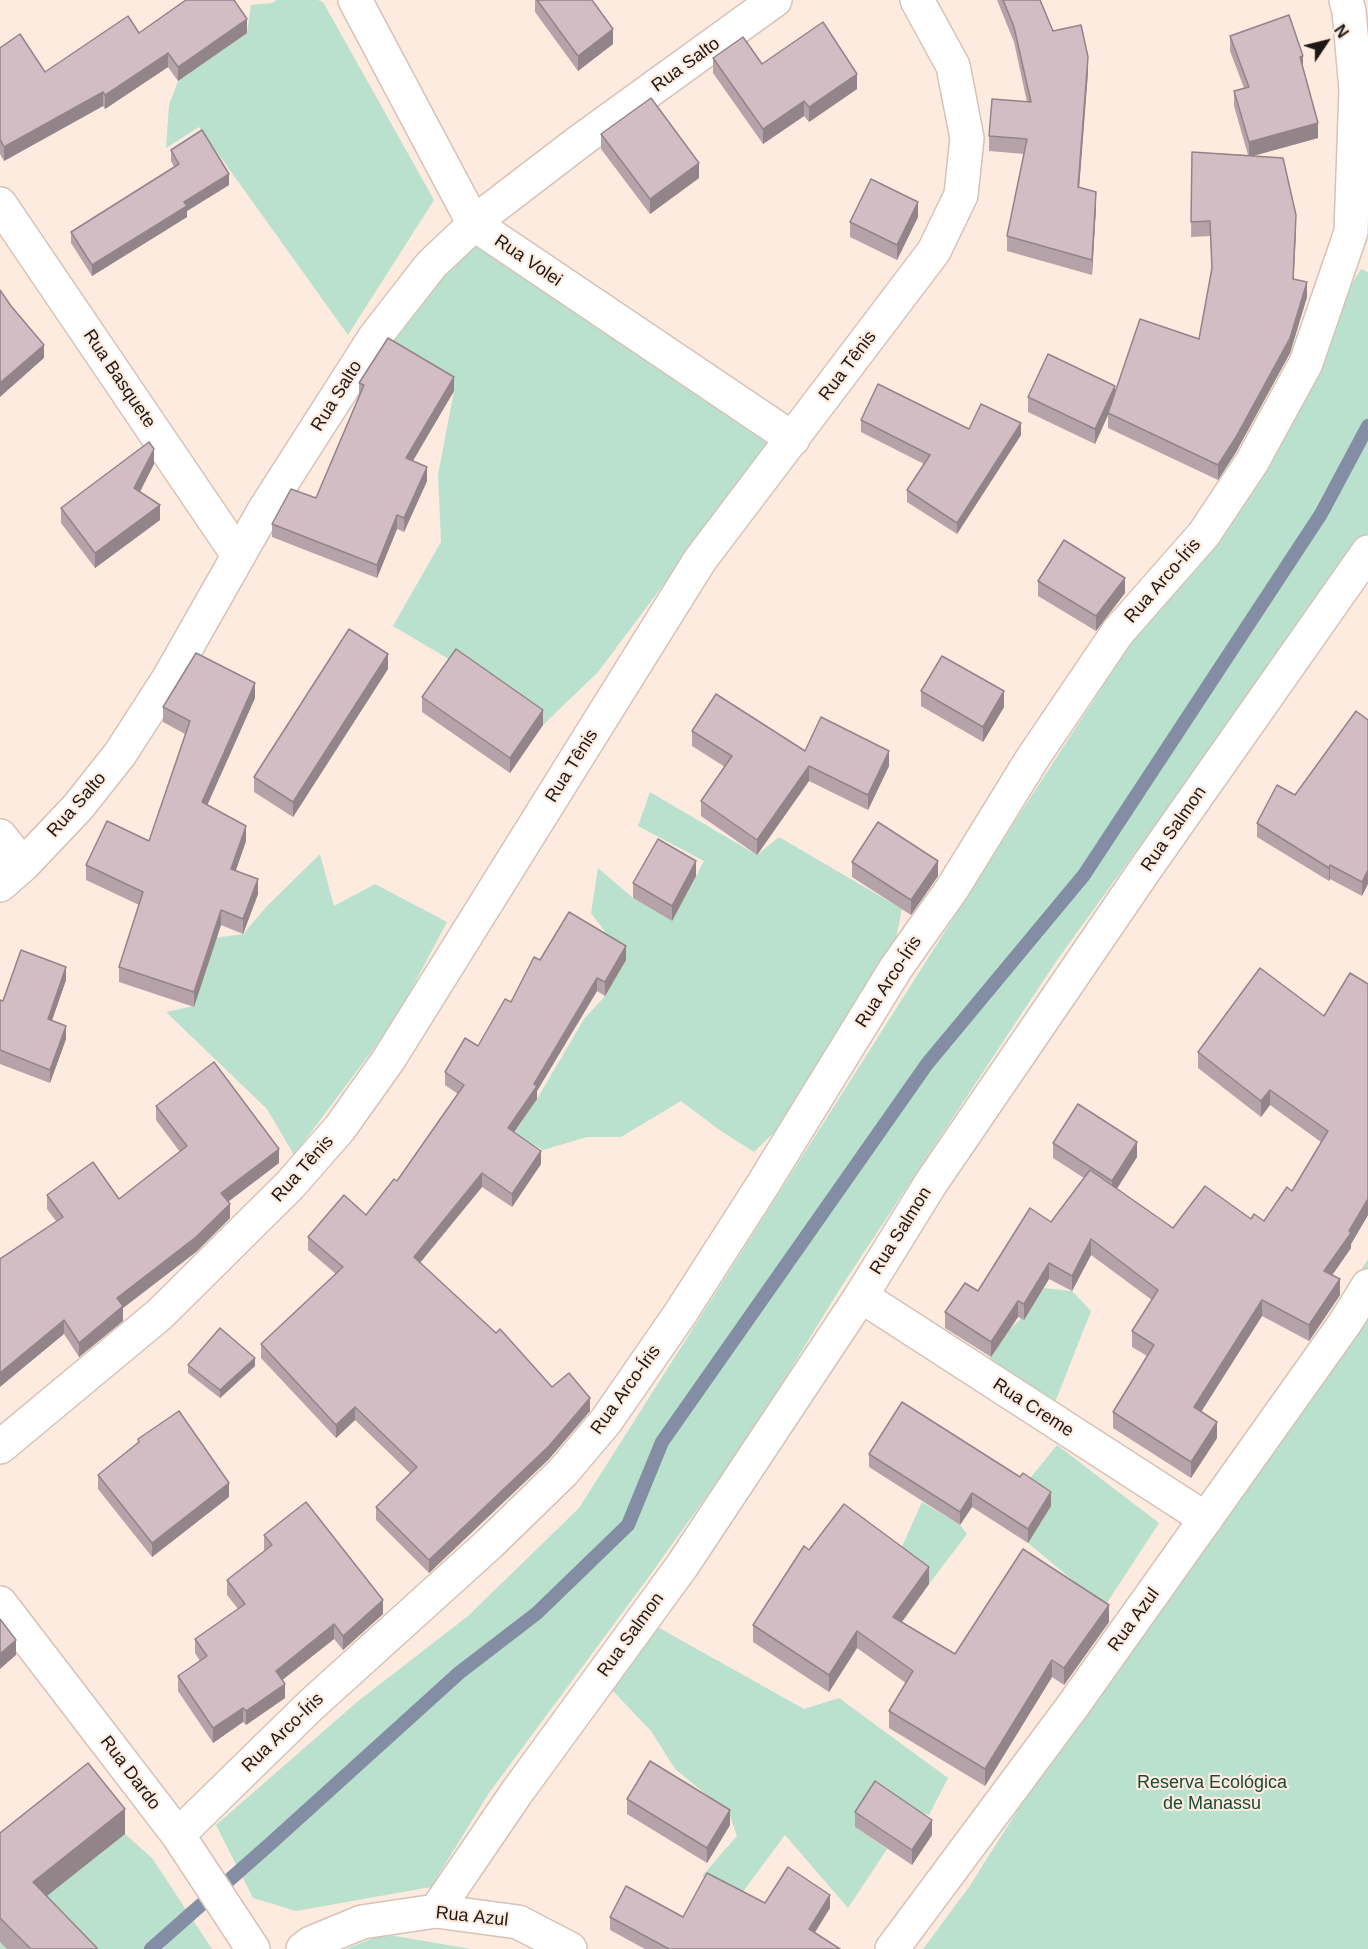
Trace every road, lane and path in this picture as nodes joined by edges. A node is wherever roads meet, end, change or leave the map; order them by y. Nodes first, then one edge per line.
1 (356, 0) edge
2 (775, 0) edge
3 (917, 0) edge
4 (1346, 0) edge
5 (0, 204) edge
6 (474, 224) junction
7 (1359, 236) edge
8 (793, 439) junction
9 (1368, 552) edge
10 (238, 555) junction
11 (0, 836) edge
12 (12, 875) edge
13 (1368, 1286) edge
14 (861, 1296) junction
15 (0, 1447) edge
16 (1206, 1519) junction
17 (0, 1603) edge
18 (178, 1835) junction
19 (436, 1911) junction
20 (253, 1949) edge
21 (303, 1949) edge
22 (570, 1949) edge
23 (892, 1949) edge

1 - 6 street, Rua Volei
2 - 6 street, Rua Salto
3 - 8 street, Rua Tênis
4 - 7 street, Rua Arco-Íris
5 - 10 street, Rua Basquete
6 - 8 street, Rua Volei
6 - 10 street, Rua Salto
7 - 18 street, Rua Arco-Íris
8 - 15 street, Rua Tênis
9 - 14 street, Rua Salmon
10 - 12 street, Rua Salto
11 - 12 street
13 - 16 street, Rua Azul
14 - 16 street, Rua Creme
14 - 19 street, Rua Salmon
16 - 23 street, Rua Azul
17 - 18 street, Rua Dardo
18 - 20 street, Rua Dardo
19 - 21 street, Rua Azul
19 - 22 street, Rua Azul

